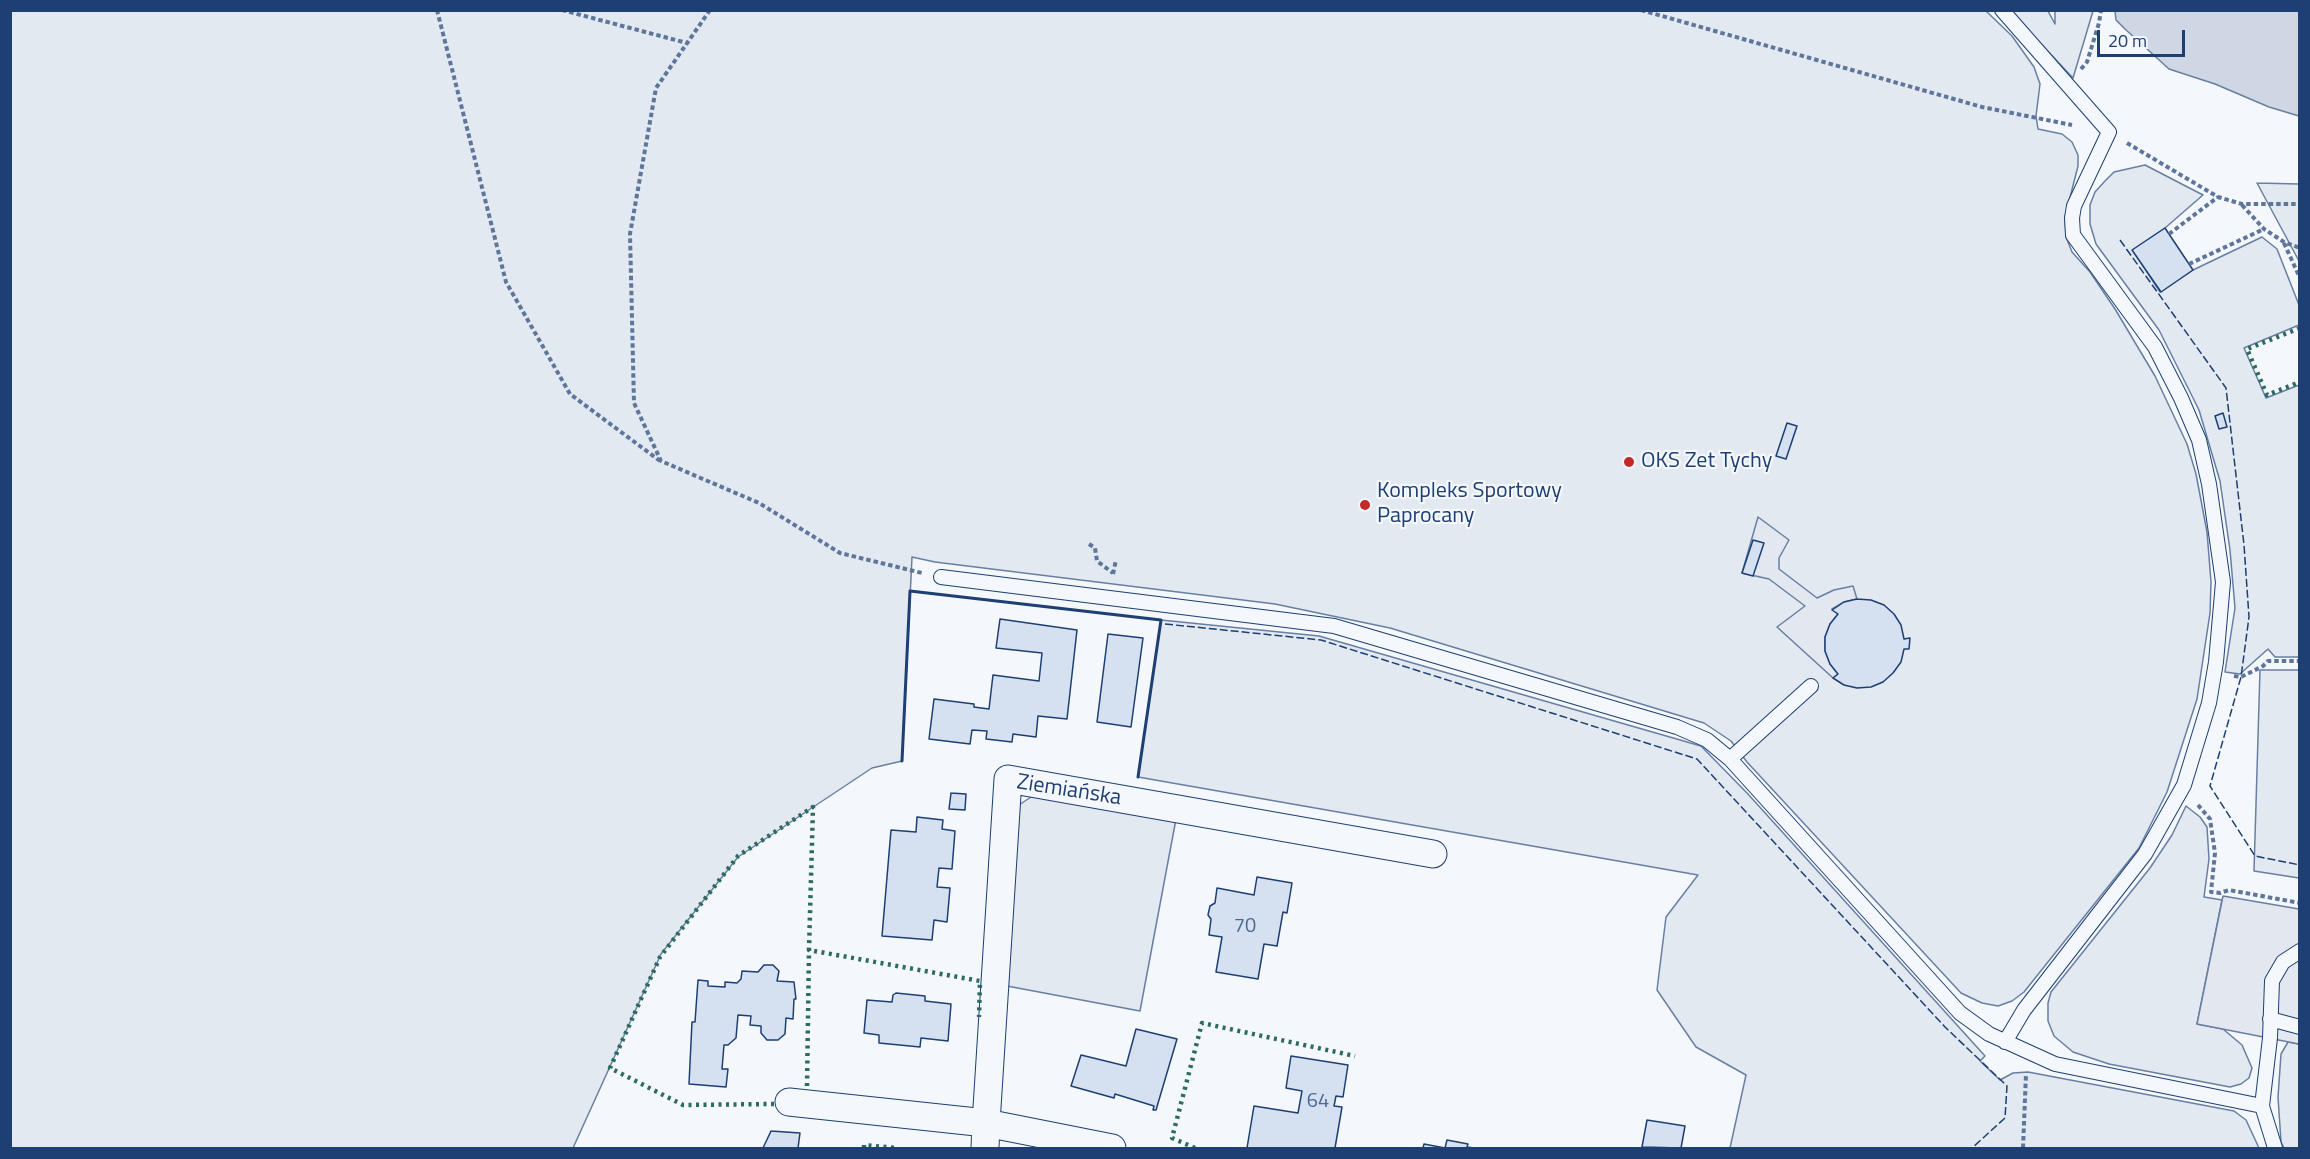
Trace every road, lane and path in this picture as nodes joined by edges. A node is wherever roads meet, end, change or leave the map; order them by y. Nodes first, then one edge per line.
1 (437, 10) edge
2 (562, 10) edge
3 (710, 10) edge
4 (1641, 10) edge
5 (2002, 10) edge
6 (2101, 10) edge
7 (687, 43) junction
8 (2069, 86) junction
9 (2109, 132) junction
10 (2218, 197) junction
11 (2242, 204) junction
12 (2300, 204) edge
13 (2264, 229) junction
14 (2169, 234) dead end
15 (2284, 242) junction
16 (2300, 248) edge
17 (2189, 264) dead end
18 (2300, 278) edge
19 (661, 461) junction
20 (1089, 544) dead end
21 (1113, 573) dead end
22 (941, 577) joint
23 (2300, 661) edge
24 (2241, 676) dead end
25 (1811, 686) dead end
26 (1730, 759) junction
27 (2216, 853) dead end
28 (1433, 854) dead end
29 (2300, 903) edge
30 (2300, 951) edge
31 (2270, 1019) junction
32 (2300, 1027) edge
33 (2005, 1042) junction
34 (2027, 1052) junction
35 (789, 1101) dead end
36 (2262, 1106) junction
37 (986, 1136) edge
38 (1112, 1149) edge
39 (2023, 1149) edge
40 (2275, 1149) edge

1 - 19 path
2 - 7 path
3 - 7 path
4 - 9 path
5 - 8 lane
6 - 8 path
7 - 19 path
8 - 9 lane
9 - 10 path
9 - 33 lane
10 - 11 path
10 - 14 path
11 - 12 path
11 - 13 path
13 - 15 path
13 - 17 path
15 - 16 path
15 - 18 path
19 - 22 path
20 - 21 path
22 - 26 lane
23 - 24 path
25 - 26 lane
26 - 33 lane
27 - 29 path
28 - 37 street, Ziemiańska
30 - 31 lane
31 - 32 lane
31 - 36 lane
33 - 34 lane
34 - 36 lane
34 - 39 path
35 - 37 street
36 - 40 lane
37 - 38 street

